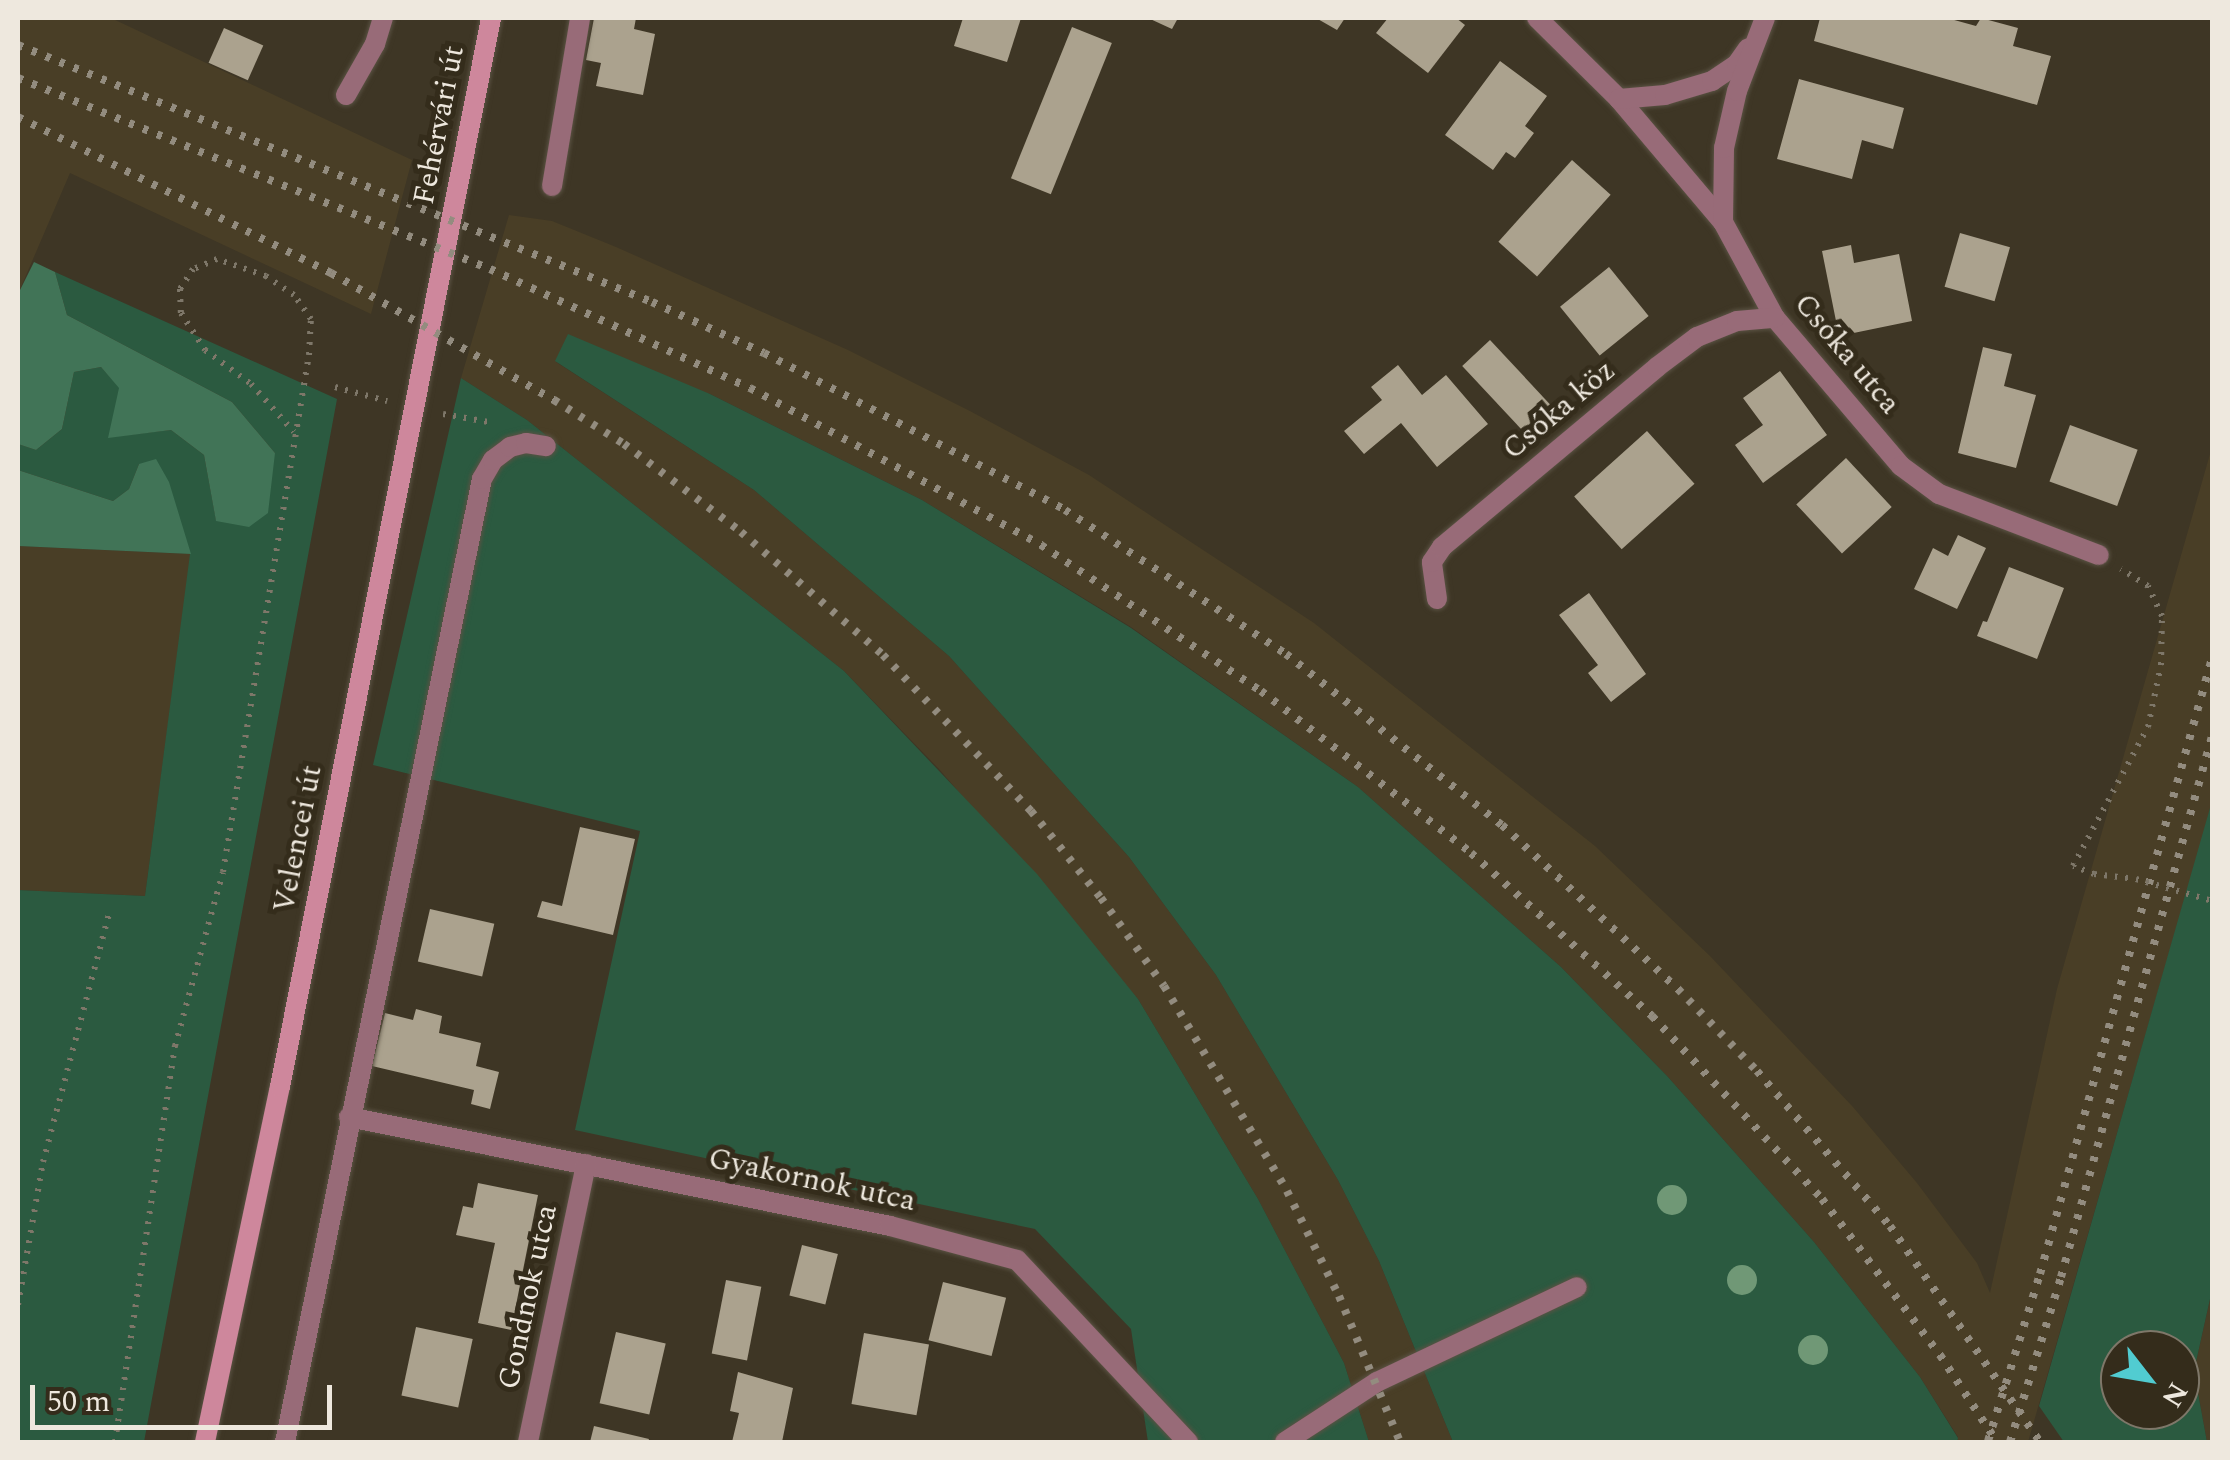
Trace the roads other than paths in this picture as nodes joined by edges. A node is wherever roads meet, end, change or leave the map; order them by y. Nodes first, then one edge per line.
1 (383, 18) edge
2 (491, 18) edge
3 (580, 18) edge
4 (1537, 18) edge
5 (1764, 22) edge
6 (346, 95) dead end
7 (1619, 99) junction
8 (552, 186) dead end
9 (1723, 222) junction
10 (446, 245) joint
11 (1775, 318) junction
12 (546, 446) dead end
13 (2099, 555) road end
14 (1437, 599) dead end
15 (349, 1116) junction
16 (586, 1164) junction
17 (1577, 1286) dead end
18 (205, 1442) edge
19 (285, 1442) edge
20 (528, 1442) edge
21 (1188, 1442) edge
22 (1285, 1442) edge

1 - 6 street
2 - 10 main road, Fehérvári út
3 - 8 street
4 - 7 street, Csóka utca
5 - 7 street
5 - 9 street
7 - 9 street, Csóka utca
9 - 11 street, Csóka utca
10 - 18 main road, Velencei út
11 - 13 street, Csóka utca
11 - 14 street, Csóka köz
12 - 15 street
15 - 16 street, Gyakornok utca
15 - 19 street
16 - 20 street, Gondnok utca
16 - 21 street, Gyakornok utca
17 - 22 street

